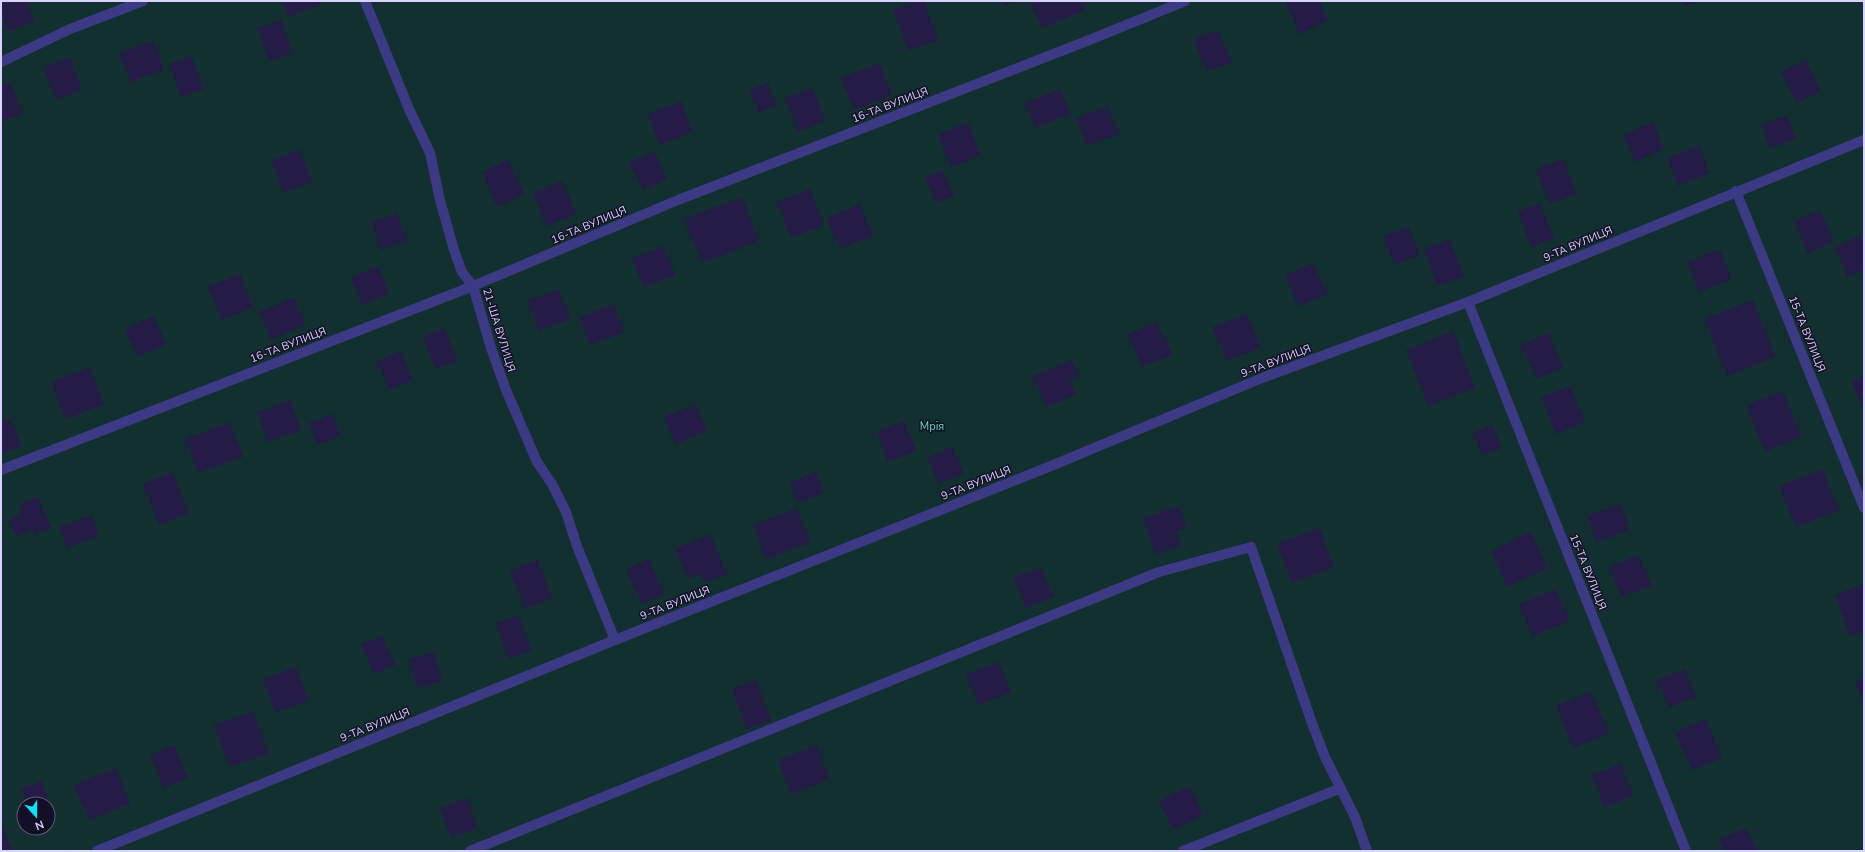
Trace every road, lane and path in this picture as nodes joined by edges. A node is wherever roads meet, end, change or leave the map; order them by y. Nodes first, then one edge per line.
1 (143, 1) edge
2 (365, 1) edge
3 (1185, 1) edge
4 (1, 62) edge
5 (1864, 140) edge
6 (1736, 191) junction
7 (473, 286) junction
8 (1468, 302) junction
9 (1, 470) edge
10 (1864, 508) edge
11 (615, 640) junction
12 (1341, 788) junction
13 (97, 851) edge
14 (470, 851) edge
15 (1183, 851) edge
16 (1367, 851) edge
17 (1686, 851) edge

1 - 4 street
2 - 7 street, 21-ША ВУЛИЦЯ
3 - 7 street, 16-ТА ВУЛИЦЯ
5 - 6 street, 9-ТА ВУЛИЦЯ
6 - 8 street, 9-ТА ВУЛИЦЯ
6 - 10 street, 15-ТА ВУЛИЦЯ
7 - 9 street, 16-ТА ВУЛИЦЯ
7 - 11 street, 21-ША ВУЛИЦЯ
8 - 11 street, 9-ТА ВУЛИЦЯ
8 - 17 street, 15-ТА ВУЛИЦЯ
11 - 13 street, 9-ТА ВУЛИЦЯ
12 - 14 street
12 - 15 street
12 - 16 street

